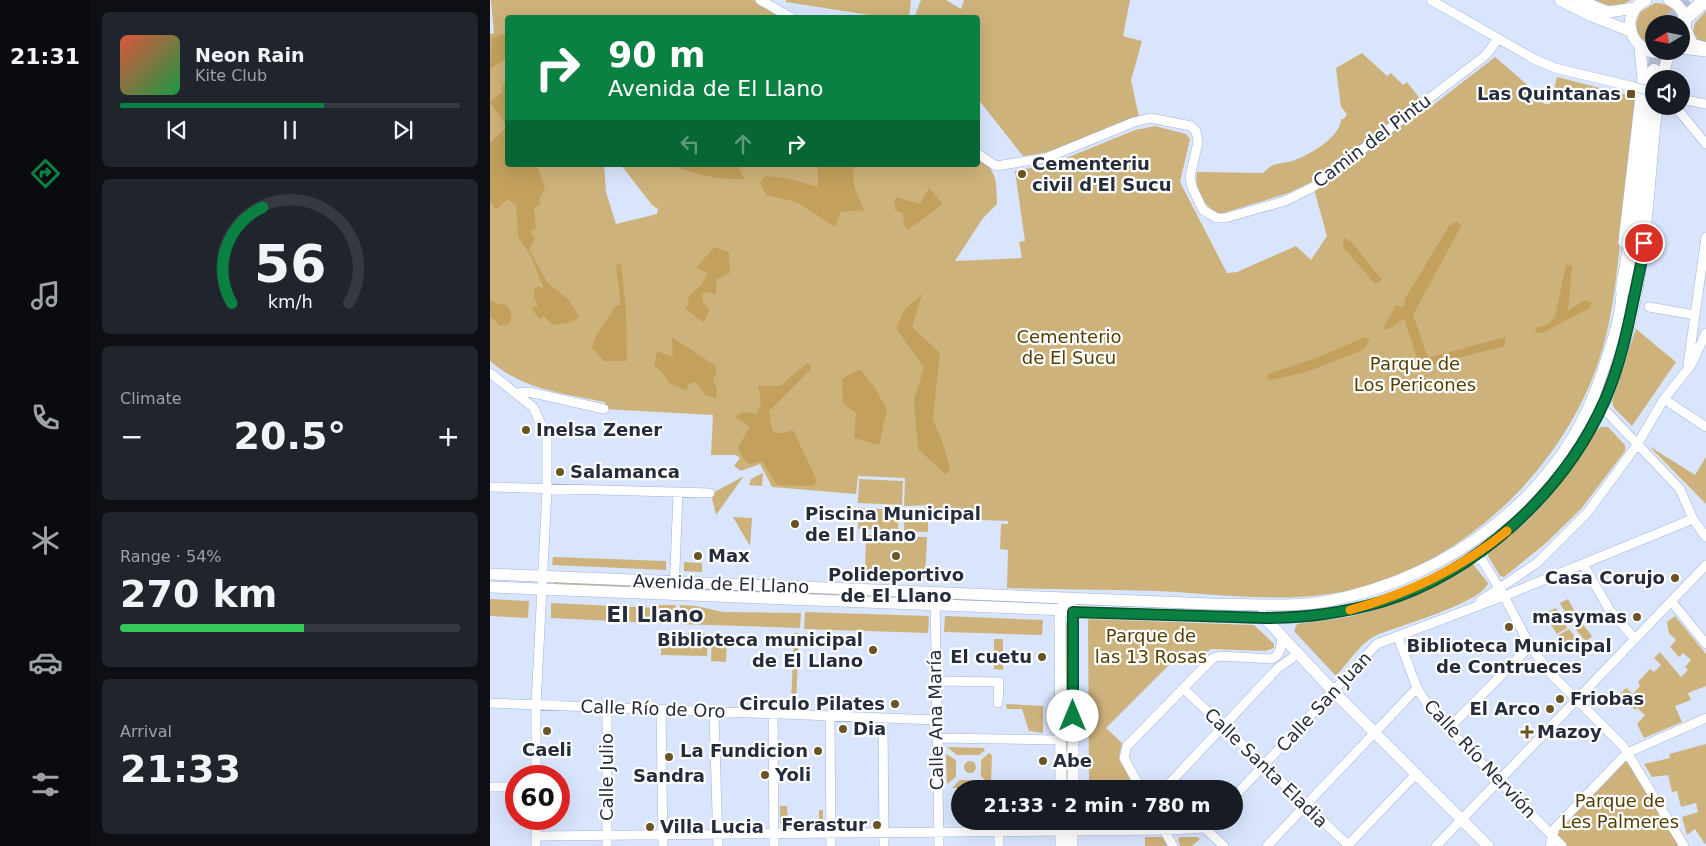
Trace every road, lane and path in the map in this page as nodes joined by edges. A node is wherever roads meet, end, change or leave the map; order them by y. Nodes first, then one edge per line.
1 (760, 0) edge
2 (1431, 0) edge
3 (1560, 0) edge
4 (1579, 0) edge
5 (1646, 0) edge
6 (1669, 0) edge
7 (1706, 0) edge
8 (1635, 8) junction
9 (787, 15) edge
10 (1682, 15) edge
11 (1690, 17) edge
12 (1630, 31) junction
13 (1690, 35) edge
14 (1498, 39) junction
15 (1640, 47) junction
16 (1706, 47) edge
17 (1645, 49) edge
18 (1690, 50) edge
19 (1706, 52) edge
20 (1645, 90) edge
21 (1690, 101) edge
22 (1706, 104) edge
23 (1651, 115) edge
24 (1656, 115) edge
25 (1683, 115) edge
26 (1706, 144) edge
27 (980, 155) edge
28 (1706, 237) edge
29 (1629, 288) junction
30 (1650, 307) dead end
31 (1695, 315) junction
32 (1705, 336) edge
33 (1688, 368) junction
34 (490, 373) edge
35 (518, 393) junction
36 (1664, 399) junction
37 (1602, 407) junction
38 (604, 409) dead end
39 (1706, 427) edge
40 (1637, 445) junction
41 (490, 487) edge
42 (547, 490) junction
43 (678, 492) junction
44 (710, 493) dead end
45 (1693, 519) junction
46 (1706, 538) edge
47 (1472, 542) junction
48 (1477, 556) junction
49 (1583, 564) junction
50 (1706, 564) edge
51 (490, 574) edge
52 (1522, 574) junction
53 (542, 576) junction
54 (674, 582) junction
55 (490, 587) edge
56 (1526, 588) junction
57 (541, 589) junction
58 (1502, 593) junction
59 (674, 595) junction
60 (935, 600) junction
61 (1671, 602) junction
62 (1067, 604) junction
63 (1244, 604) junction
64 (1265, 618) junction
65 (1291, 618) junction
66 (1398, 637) junction
67 (1282, 638) junction
68 (1635, 639) junction
69 (1706, 644) edge
70 (1530, 646) junction
71 (1298, 654) junction
72 (1272, 659) junction
73 (1279, 667) junction
74 (936, 681) junction
75 (1417, 688) junction
76 (1184, 689) junction
77 (1333, 691) junction
78 (1576, 700) junction
79 (490, 703) edge
80 (998, 703) dead end
81 (536, 705) junction
82 (607, 708) junction
83 (661, 710) junction
84 (714, 712) junction
85 (773, 714) junction
86 (830, 716) junction
87 (884, 718) junction
88 (1706, 718) edge
89 (936, 720) junction
90 (1222, 726) junction
91 (1448, 728) junction
92 (1376, 734) junction
93 (937, 738) junction
94 (1060, 740) junction
95 (1627, 752) junction
96 (536, 765) edge
97 (1264, 766) junction
98 (1416, 774) junction
99 (1061, 780) edge
100 (1072, 780) edge
101 (1137, 780) edge
102 (1172, 780) edge
103 (1499, 780) junction
104 (490, 787) edge
105 (505, 787) edge
106 (1243, 788) edge
107 (1306, 805) junction
108 (1461, 820) junction
109 (1022, 830) edge
110 (1066, 830) edge
111 (1068, 830) edge
112 (1164, 830) edge
113 (1212, 830) edge
114 (938, 832) junction
115 (999, 832) junction
116 (884, 833) junction
117 (774, 834) junction
118 (831, 834) junction
119 (663, 835) junction
120 (718, 835) junction
121 (1552, 835) junction
122 (607, 836) junction
123 (536, 841) edge
124 (607, 846) edge
125 (664, 846) edge
126 (718, 846) edge
127 (774, 846) edge
128 (831, 846) edge
129 (884, 846) edge
130 (939, 846) edge
131 (999, 846) edge
132 (1061, 846) edge
133 (1072, 846) edge
134 (1173, 846) edge
135 (1224, 846) edge
136 (1268, 846) edge
137 (1348, 846) edge
138 (1436, 846) edge
139 (1488, 846) edge
140 (1550, 846) edge
141 (1562, 846) edge
142 (1684, 846) edge

1 - 9 street
2 - 14 street
3 - 12 main road
4 - 8 main road
5 - 8 main road
6 - 10 main road
7 - 11 highway
8 - 12 main road
12 - 15 main road
13 - 16 street
14 - 20 street, bridge
14 - 27 street, Camin del Pintu
15 - 17 main road
15 - 29 main road, Avenida de El Llano
18 - 19 street
21 - 22 street
23 - 29 highway
24 - 29 main road, Avenida de El Llano
25 - 26 street
28 - 31 street
29 - 37 main road, Avenida de El Llano
29 - 47 main road, Avenida de El Llano
30 - 31 street
31 - 33 street
32 - 33 street
33 - 36 street
34 - 35 street
35 - 38 street
35 - 42 street
36 - 39 street
36 - 40 street
37 - 40 street
37 - 48 main road, Avenida de El Llano
40 - 45 street
40 - 52 street
41 - 42 street
42 - 43 street
42 - 53 street
43 - 44 street
43 - 54 street
45 - 46 street
45 - 49 street, Calle San Juan
47 - 48 street
47 - 63 main road, Avenida de El Llano
48 - 58 street
48 - 65 main road, Avenida de El Llano
49 - 56 street, Calle San Juan
49 - 68 street
50 - 61 street
51 - 53 main road, Avenida de El Llano
52 - 56 street
52 - 58 street
53 - 54 main road, Avenida de El Llano
53 - 57 street
54 - 59 street
54 - 60 main road, Avenida de El Llano
55 - 57 main road, Avenida de El Llano
56 - 58 street, Calle San Juan
57 - 59 main road, Avenida de El Llano
57 - 81 street
58 - 66 street, Calle San Juan
58 - 70 street
59 - 60 main road, Avenida de El Llano
60 - 62 main road, Avenida de El Llano
60 - 74 street, Calle Ana María
61 - 68 street
61 - 69 street
62 - 63 main road, Avenida de El Llano
62 - 64 main road, Avenida de El Llano
62 - 94 main road
62 - 100 main road
63 - 64 main road
64 - 65 main road, Avenida de El Llano
64 - 67 main road
65 - 67 main road
66 - 75 street, Calle Río Nervión
66 - 77 street, Calle San Juan
67 - 71 main road
67 - 72 street
68 - 78 street
70 - 78 street
70 - 91 street
71 - 73 street
71 - 77 main road
72 - 73 street
72 - 76 street
73 - 90 street
74 - 80 street
74 - 89 street, Calle Ana María
75 - 91 street, Calle Río Nervión
75 - 92 street
76 - 90 street, Calle Santa Eladia
76 - 101 street
77 - 92 main road
77 - 97 street, Calle San Juan
78 - 95 street
78 - 103 street
79 - 81 street, Calle Río de Oro
81 - 82 street, Calle Río de Oro
81 - 96 street
82 - 83 street, Calle Río de Oro
82 - 122 street, Calle Julio
83 - 84 street, Calle Río de Oro
83 - 119 street
84 - 85 street, Calle Río de Oro
84 - 120 street
85 - 86 street, Calle Río de Oro
85 - 117 street
86 - 87 street, Calle Río de Oro
86 - 118 street
87 - 89 street, Calle Río de Oro
87 - 116 street
88 - 95 street
89 - 93 street, Calle Ana María
90 - 97 street, Calle Santa Eladia
90 - 102 street
91 - 103 street, Calle Río Nervión
92 - 98 main road
92 - 107 street
93 - 94 street
93 - 114 street, Calle Ana María
94 - 99 main road
95 - 121 street
95 - 142 street
97 - 106 street, Calle San Juan
97 - 107 street, Calle Santa Eladia
98 - 108 main road
98 - 137 street
103 - 108 street
103 - 121 street, Calle Río Nervión
104 - 105 street
107 - 136 street
107 - 137 street, Calle Santa Eladia
108 - 138 street
108 - 139 main road
109 - 115 street
110 - 132 main road
111 - 133 main road
112 - 134 street
113 - 135 street
114 - 115 street
114 - 116 street
114 - 130 street, Calle Ana María
115 - 131 street
116 - 118 street
116 - 129 street
117 - 118 street
117 - 120 street
117 - 127 street
118 - 128 street
119 - 120 street
119 - 122 street
119 - 125 street
120 - 126 street
121 - 140 street
121 - 141 street, Calle Río Nervión
122 - 123 street
122 - 124 street, Calle Julio

